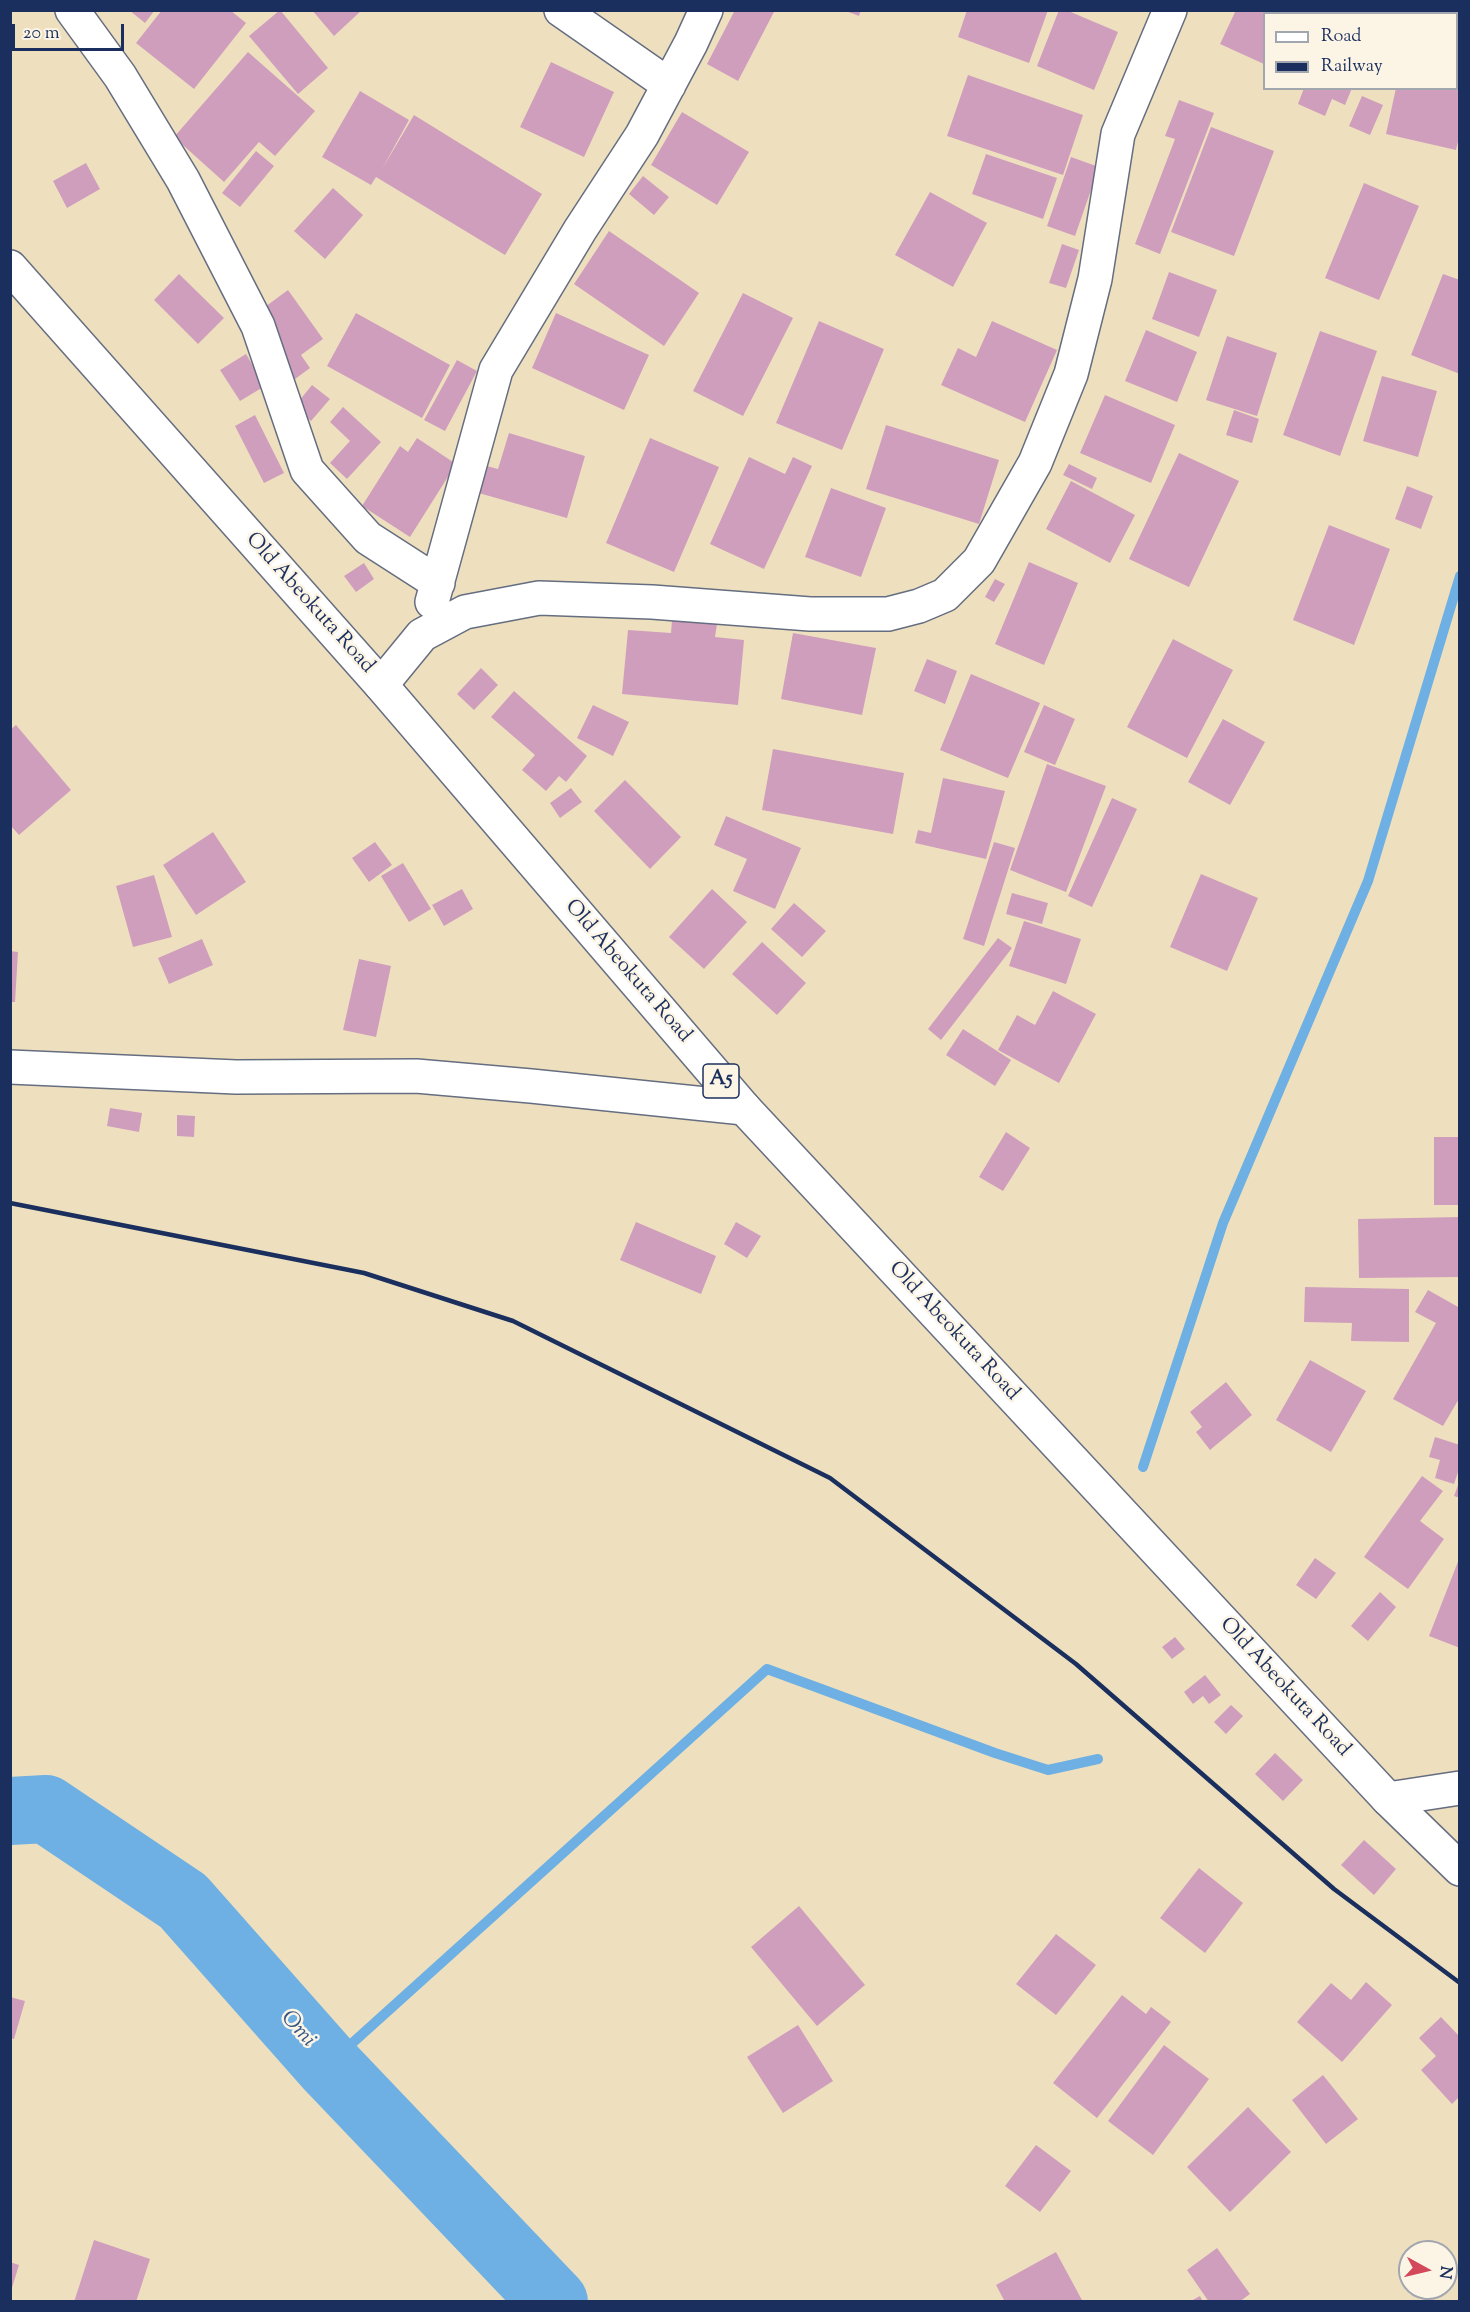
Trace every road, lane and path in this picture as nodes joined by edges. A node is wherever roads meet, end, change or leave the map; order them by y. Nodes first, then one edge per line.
1 (72, 10) edge
2 (561, 10) edge
3 (706, 10) edge
4 (1170, 10) edge
5 (669, 85) junction
6 (10, 267) edge
7 (438, 583) junction
8 (422, 635) junction
9 (381, 685) junction
10 (10, 1067) edge
11 (744, 1108) junction
12 (1460, 1788) edge
13 (1388, 1799) junction
14 (1460, 1869) edge

1 - 7 main road
2 - 5 main road
3 - 5 main road
4 - 8 main road
5 - 7 main road
6 - 9 main road, Old Abeokuta Road / A5
7 - 8 main road
8 - 9 main road
9 - 11 main road, Old Abeokuta Road / A5
10 - 11 main road
11 - 13 main road, Old Abeokuta Road / A5
12 - 13 main road
13 - 14 main road, Old Abeokuta Road / A5

